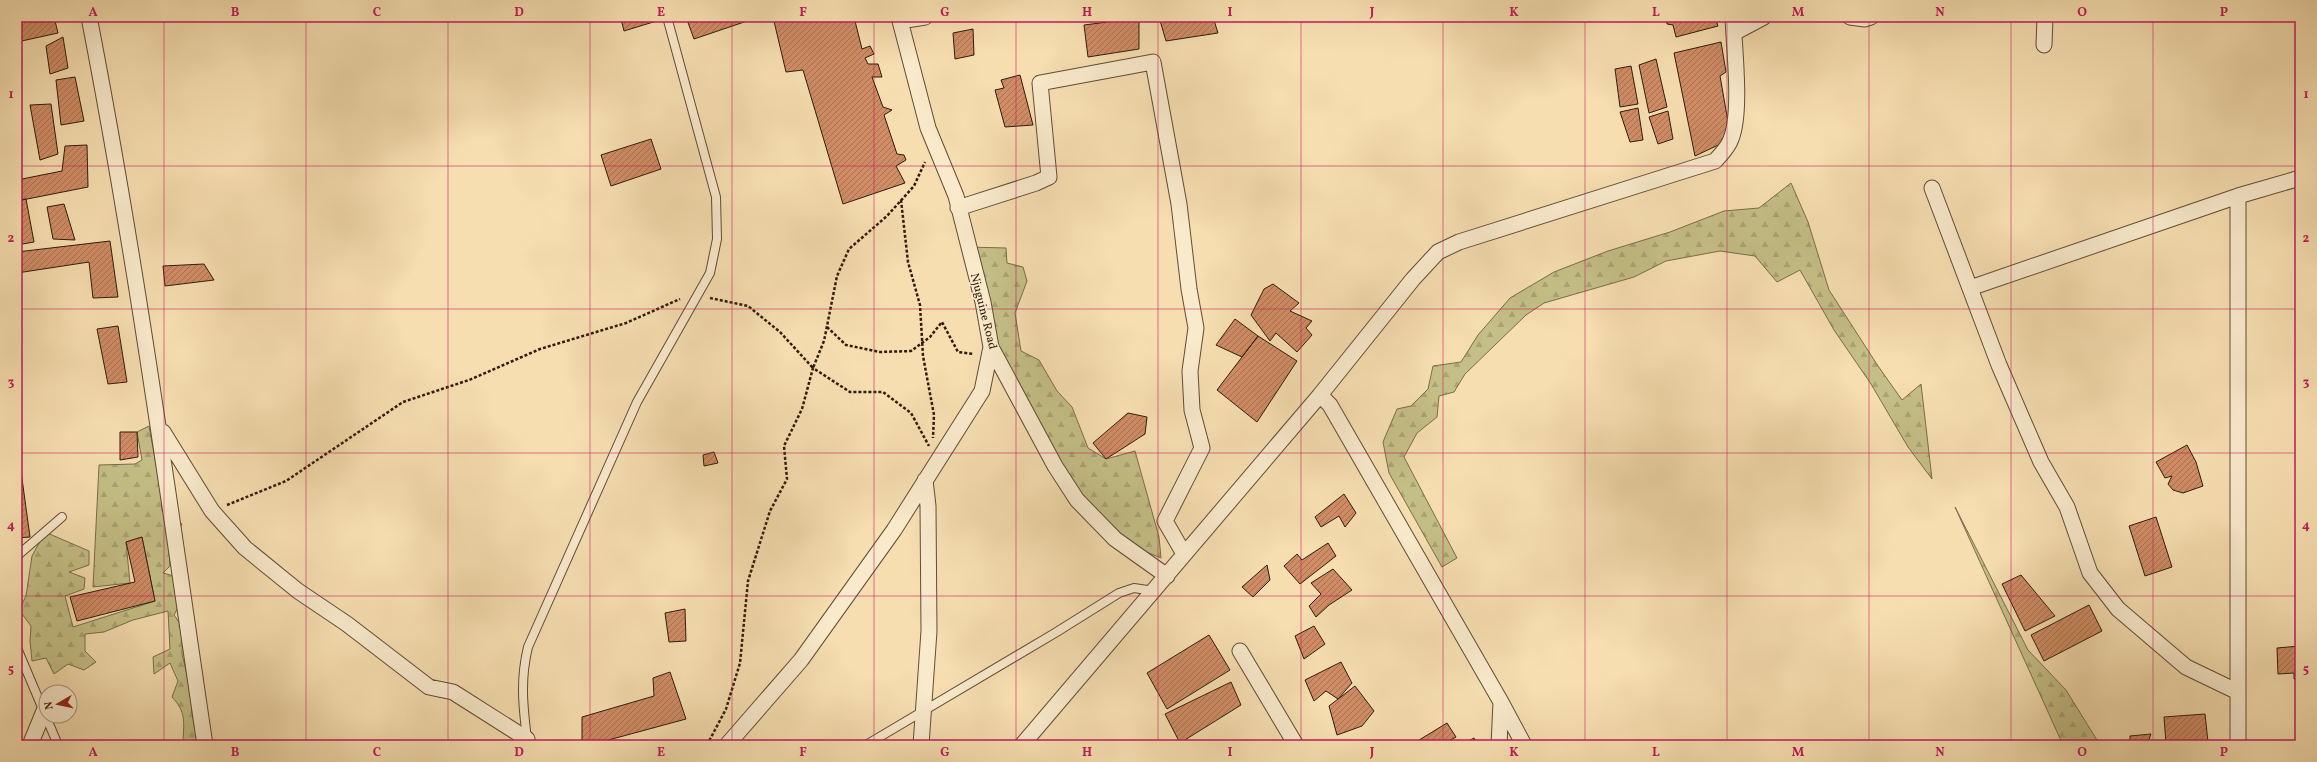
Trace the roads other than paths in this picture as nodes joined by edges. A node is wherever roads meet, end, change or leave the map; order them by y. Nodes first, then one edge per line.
1 (89, 17) edge
2 (667, 17) edge
3 (925, 17) edge
4 (1733, 17) edge
5 (1764, 17) edge
6 (1850, 17) edge
7 (1871, 17) edge
8 (2045, 17) edge
9 (900, 19) edge
10 (1734, 33) junction
11 (2044, 45) dead end
12 (2300, 178) edge
13 (1932, 188) dead end
14 (2238, 196) junction
15 (958, 208) junction
16 (1970, 288) junction
17 (990, 351) junction
18 (1320, 395) junction
19 (160, 426) junction
20 (925, 480) junction
21 (62, 517) dead end
22 (1184, 554) junction
23 (17, 556) edge
24 (1167, 576) junction
25 (1154, 590) junction
26 (17, 648) edge
27 (1240, 651) dead end
28 (2238, 692) junction
29 (38, 698) edge
30 (1501, 702) junction
31 (925, 710) junction
32 (39, 724) edge
33 (49, 724) edge
34 (528, 742) edge
35 (30, 745) edge
36 (58, 745) edge
37 (205, 745) edge
38 (728, 745) edge
39 (866, 745) edge
40 (922, 745) edge
41 (1022, 745) edge
42 (1296, 745) edge
43 (1499, 745) edge
44 (1524, 745) edge
45 (2238, 745) edge

1 - 19 street
2 - 34 lane
3 - 9 street
4 - 10 street
5 - 10 street
6 - 7 street
8 - 11 street
9 - 15 street, Njuguine Road
10 - 18 street
12 - 14 street
13 - 16 street
14 - 16 street
14 - 28 street
15 - 17 street, Njuguine Road
15 - 22 street
16 - 28 street
17 - 20 street
17 - 24 street, Njuguine Road
18 - 22 street
18 - 30 street
19 - 34 street
19 - 37 street
20 - 31 street
20 - 38 street
21 - 23 lane
22 - 24 street
24 - 25 street
25 - 31 lane
25 - 41 street
26 - 29 lane
27 - 42 street
28 - 45 street
30 - 43 street
30 - 44 street
31 - 39 lane
31 - 40 street
32 - 35 street
33 - 36 lane

